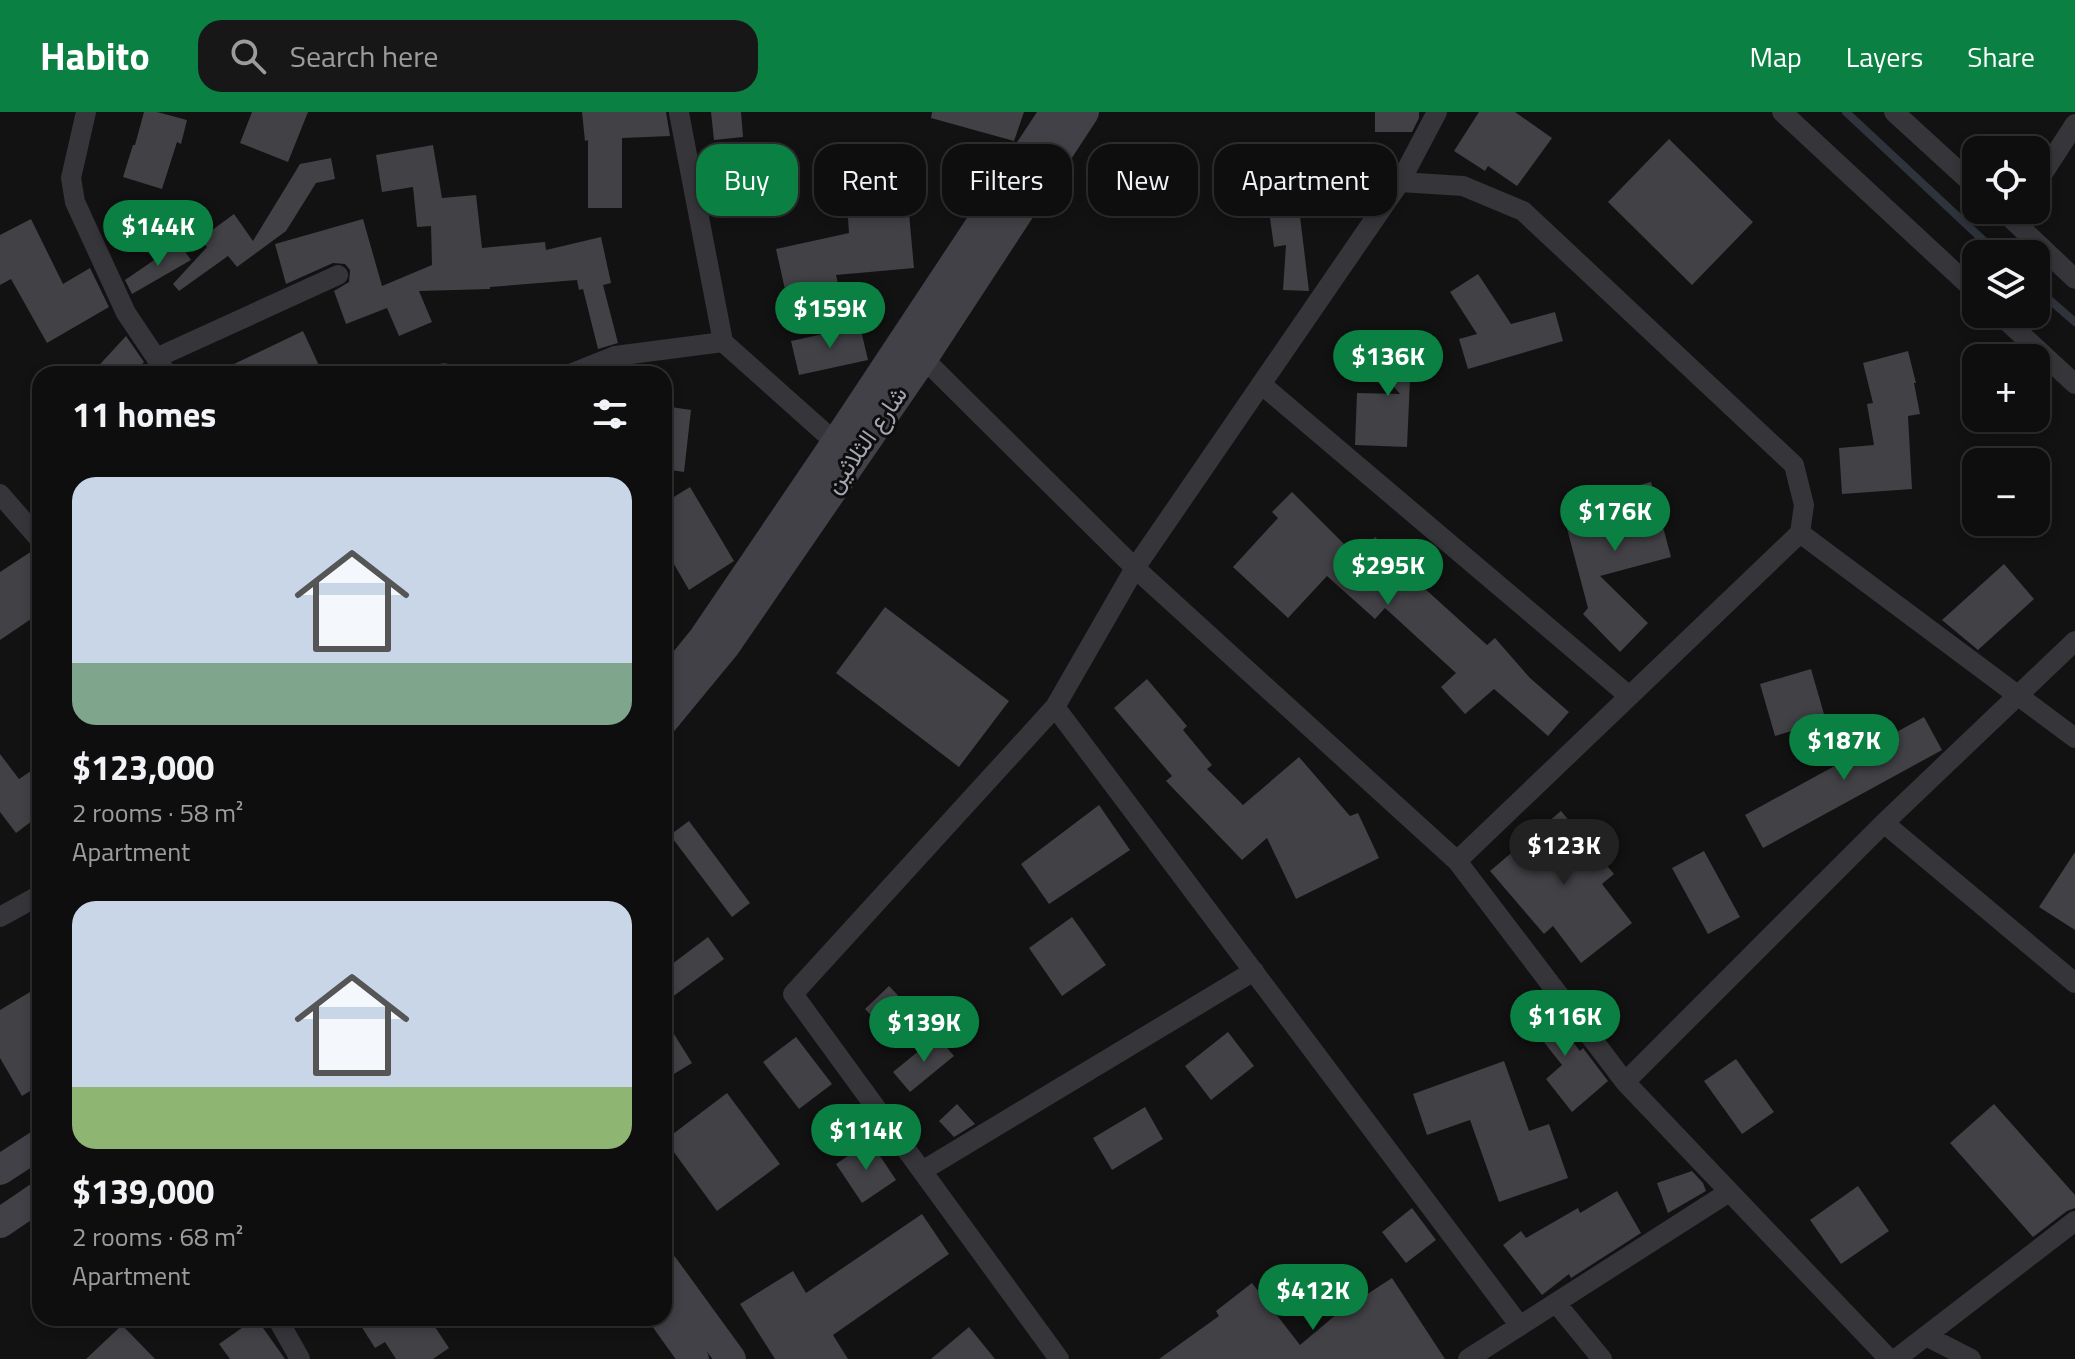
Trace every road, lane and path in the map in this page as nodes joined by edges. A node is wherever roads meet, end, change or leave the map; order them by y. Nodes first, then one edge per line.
1 (86, 112) edge
2 (1055, 112) edge
3 (1084, 112) edge
4 (1437, 112) edge
5 (1782, 112) edge
6 (1894, 112) edge
7 (679, 113) edge
8 (2075, 124) edge
9 (2050, 162) edge
10 (1962, 174) edge
11 (1400, 182) junction
12 (2022, 224) edge
13 (338, 275) dead end
14 (1962, 279) edge
15 (2075, 279) edge
16 (2014, 328) edge
17 (723, 342) junction
18 (912, 352) junction
19 (161, 366) edge
20 (590, 366) edge
21 (1261, 384) junction
22 (2075, 384) edge
23 (836, 443) junction
24 (0, 494) edge
25 (32, 531) edge
26 (1800, 533) junction
27 (1135, 568) junction
28 (2075, 641) edge
29 (672, 677) edge
30 (1629, 696) junction
31 (2017, 697) junction
32 (1055, 707) junction
33 (672, 710) edge
34 (2075, 738) edge
35 (1884, 823) junction
36 (1457, 861) junction
37 (32, 899) edge
38 (0, 917) edge
39 (1254, 971) junction
40 (2075, 983) edge
41 (1625, 1082) junction
42 (32, 1149) edge
43 (0, 1170) edge
44 (922, 1171) junction
45 (1729, 1192) junction
46 (32, 1201) edge
47 (2075, 1221) edge
48 (0, 1223) edge
49 (672, 1278) edge
50 (1556, 1303) junction
51 (281, 1326) edge
52 (670, 1326) edge
53 (1520, 1326) junction
54 (1926, 1336) junction
55 (300, 1359) edge
56 (694, 1359) edge
57 (731, 1359) edge
58 (1059, 1359) edge
59 (1468, 1359) edge
60 (1602, 1359) edge
61 (1889, 1359) edge
62 (1896, 1359) edge
63 (1971, 1359) edge

1 - 19 street
2 - 18 main road, شارع الثلاثين
3 - 18 main road, شارع الثلاثين
4 - 11 street
5 - 14 street
6 - 10 street
7 - 17 street
8 - 9 street
11 - 21 street
11 - 26 street
12 - 15 street
13 - 19 street
16 - 22 street
17 - 20 street
17 - 23 street
18 - 23 main road, شارع الثلاثين
18 - 27 street
18 - 33 main road, شارع الثلاثين
21 - 27 street
21 - 30 street
23 - 29 main road, شارع الثلاثين
24 - 25 street
26 - 30 street
26 - 31 street
27 - 32 street
27 - 36 street
28 - 31 street
30 - 36 street
31 - 34 street
31 - 35 street
32 - 39 street
32 - 44 street
35 - 40 street
35 - 41 street
36 - 41 street
37 - 38 street
39 - 44 street
39 - 53 street
41 - 45 street
42 - 43 main road
44 - 58 street
45 - 50 street
45 - 61 street
46 - 48 main road
47 - 54 street
49 - 57 main road
50 - 53 street
50 - 60 street
51 - 55 street
52 - 56 main road
53 - 59 street
54 - 62 street
54 - 63 street

